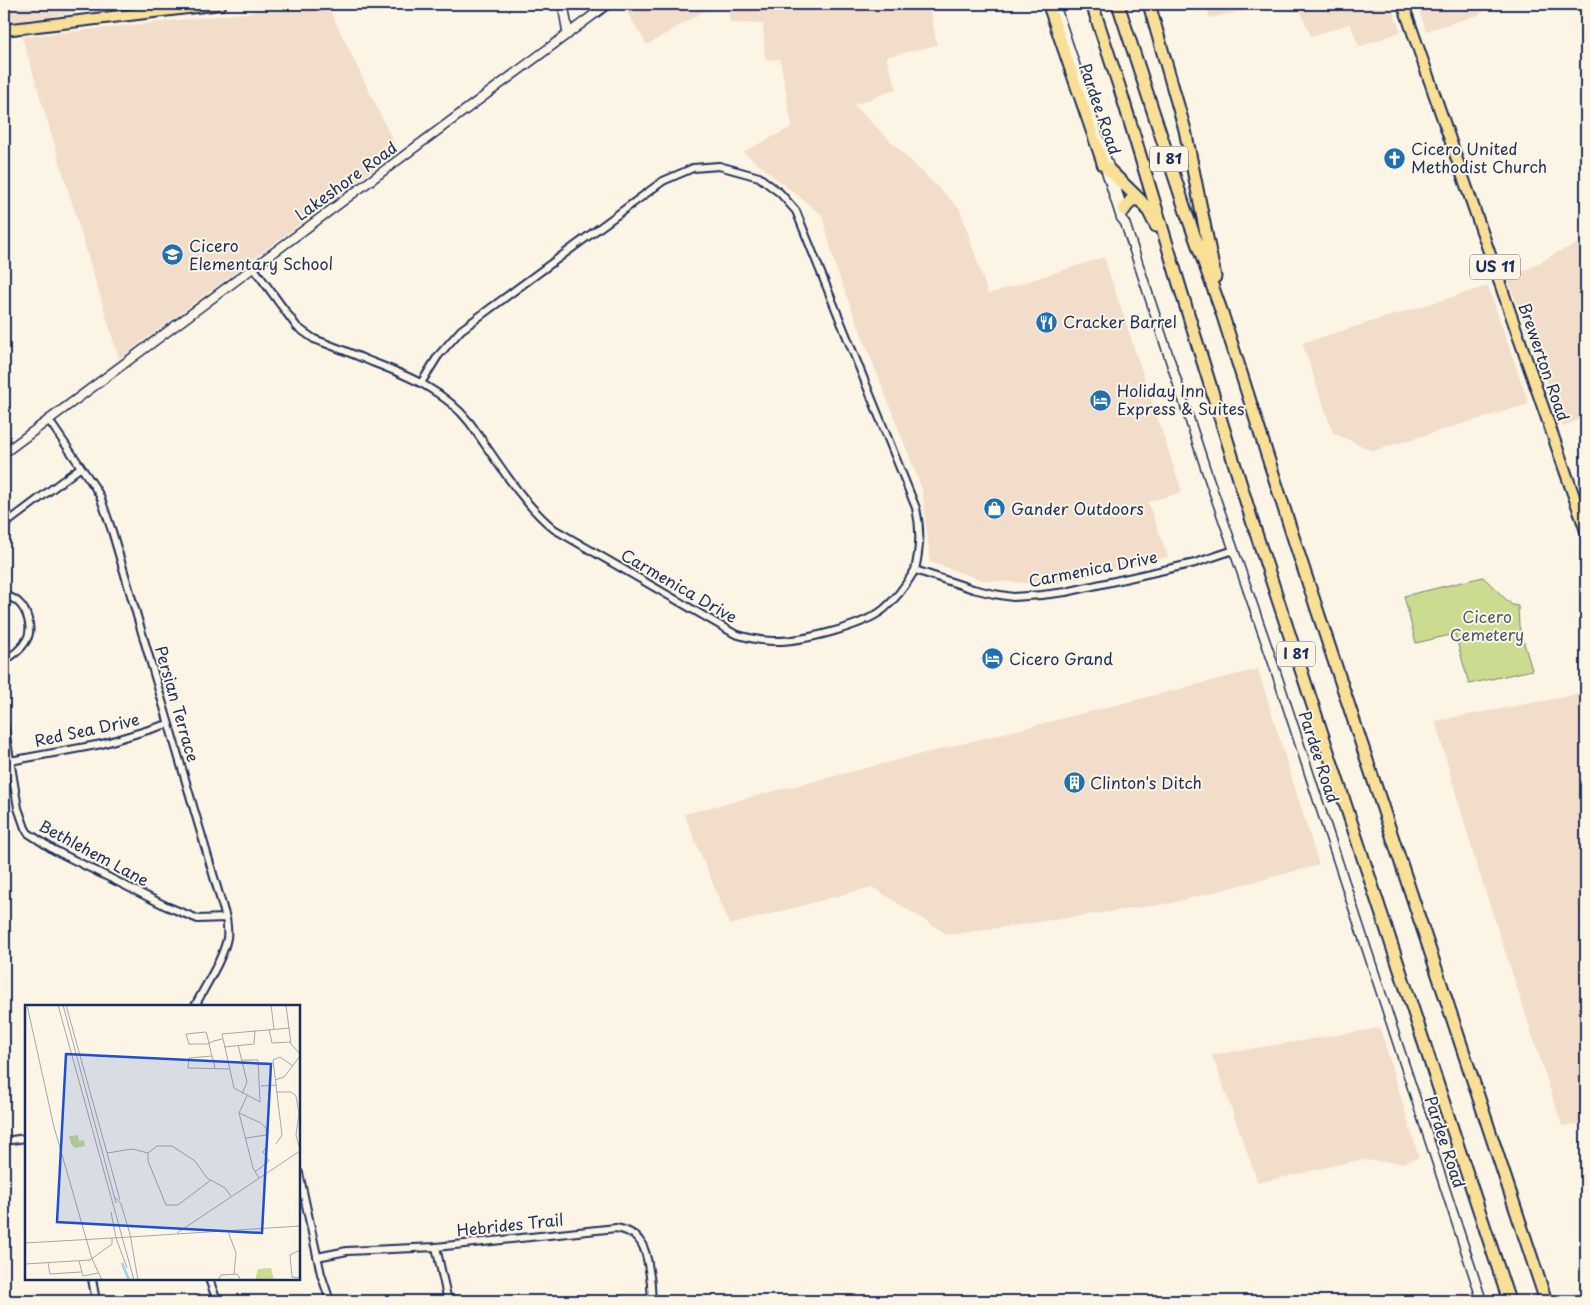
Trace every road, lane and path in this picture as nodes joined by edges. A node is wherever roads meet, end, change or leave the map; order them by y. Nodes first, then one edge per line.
1 (221, 4) edge
2 (563, 4) edge
3 (608, 4) edge
4 (1048, 4) edge
5 (1055, 4) edge
6 (1092, 4) edge
7 (1118, 4) edge
8 (1149, 4) edge
9 (1403, 4) edge
10 (4, 30) edge
11 (568, 34) junction
12 (1103, 164) junction
13 (1112, 174) junction
14 (1140, 200) junction
15 (1124, 210) junction
16 (1125, 223) junction
17 (1173, 262) junction
18 (253, 267) junction
19 (1222, 313) junction
20 (421, 383) junction
21 (48, 419) junction
22 (4, 453) edge
23 (81, 467) junction
24 (4, 525) edge
25 (1586, 531) edge
26 (1234, 550) junction
27 (915, 570) junction
28 (4, 595) edge
29 (4, 662) edge
30 (4, 723) edge
31 (168, 724) junction
32 (10, 761) junction
33 (226, 918) junction
34 (195, 1005) edge
35 (25, 1138) edge
36 (4, 1141) edge
37 (300, 1178) edge
38 (436, 1247) junction
39 (317, 1257) junction
40 (92, 1280) edge
41 (209, 1280) edge
42 (96, 1301) edge
43 (218, 1301) edge
44 (330, 1301) edge
45 (448, 1301) edge
46 (651, 1301) edge
47 (1482, 1301) edge
48 (1509, 1301) edge
49 (1546, 1301) edge

1 - 10 main road
2 - 11 main road
3 - 11 street, Lakeshore Road
4 - 12 main road, Pardee Road
5 - 13 street, Pardee Road
6 - 17 highway, I 81
7 - 19 highway, I 81
8 - 19 highway
9 - 25 main road, Brewerton Road / US 11
11 - 18 street, Lakeshore Road
12 - 13 highway
12 - 16 street, Pardee Road
13 - 14 highway
13 - 15 street, Pardee Road
14 - 15 highway
14 - 17 highway
15 - 16 street, Pardee Road
16 - 26 street, Pardee Road
17 - 48 highway, I 81
18 - 20 street, Carmenica Drive
18 - 21 street, Lakeshore Road
19 - 49 highway, I 81
20 - 27 street, Carmenica Drive
20 - 27 street
21 - 22 street, Lakeshore Road
21 - 23 street, Persian Terrace
23 - 24 street
23 - 31 street, Persian Terrace
26 - 27 street, Carmenica Drive
26 - 47 street, Pardee Road
28 - 29 street
30 - 32 street, Bethlehem Lane
31 - 32 street, Red Sea Drive
31 - 33 street, Persian Terrace
32 - 33 street, Bethlehem Lane
33 - 34 street, Persian Terrace
35 - 36 street
37 - 39 street
38 - 39 street, Hebrides Trail
38 - 45 street
38 - 46 street, Hebrides Trail
39 - 44 street
40 - 42 street
41 - 43 street

